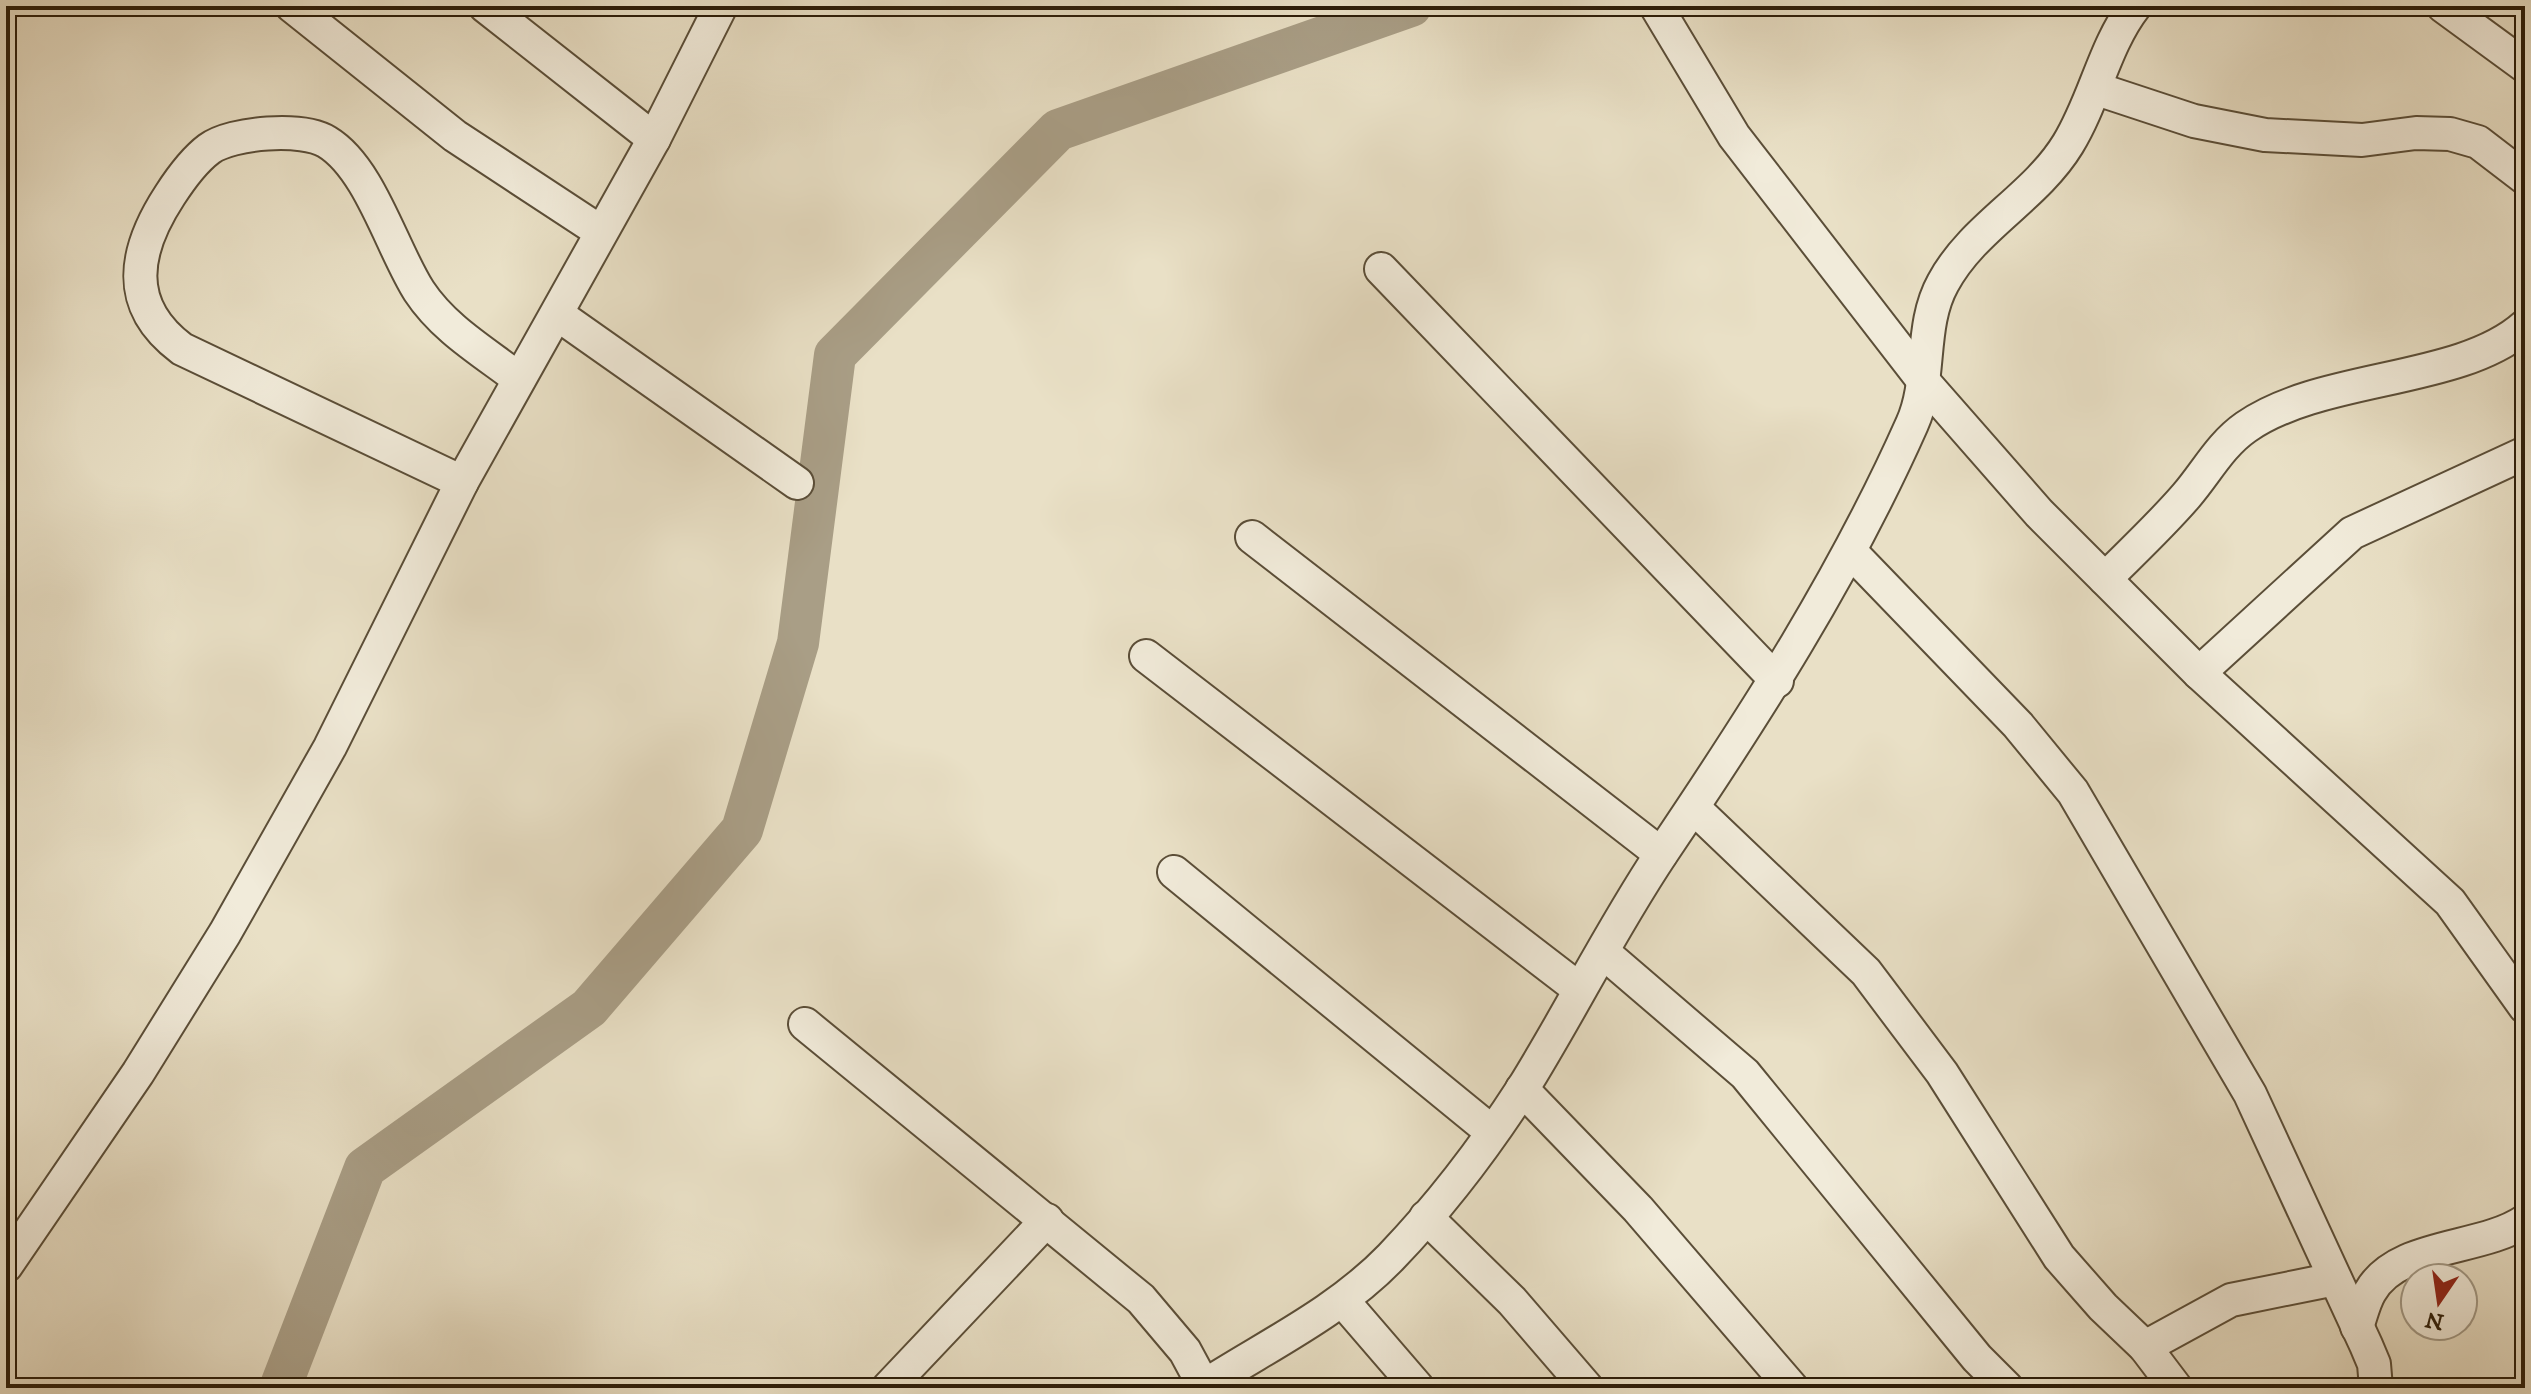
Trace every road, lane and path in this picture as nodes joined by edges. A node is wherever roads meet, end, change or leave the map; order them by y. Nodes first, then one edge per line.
1 (292, 6) edge
2 (485, 6) edge
3 (1656, 6) edge
4 (2135, 6) edge
5 (2443, 6) edge
6 (717, 7) edge
7 (2525, 66) edge
8 (2097, 89) junction
9 (654, 139) junction
10 (2525, 178) edge
11 (601, 232) junction
12 (1381, 269) dead end
13 (557, 314) junction
14 (2525, 326) edge
15 (519, 379) junction
16 (1925, 383) junction
17 (2525, 453) edge
18 (462, 482) junction
19 (797, 483) dead end
20 (1252, 537) dead end
21 (1850, 551) junction
22 (2105, 579) junction
23 (1146, 656) dead end
24 (2199, 673) junction
25 (1777, 681) junction
26 (1695, 809) junction
27 (1661, 854) junction
28 (1174, 872) dead end
29 (1604, 953) junction
30 (1579, 989) junction
31 (2525, 1007) edge
32 (805, 1024) dead end
33 (1522, 1089) junction
34 (1492, 1132) junction
35 (1426, 1217) junction
36 (1047, 1220) junction
37 (2525, 1221) edge
38 (15, 1242) edge
39 (6, 1266) edge
40 (2335, 1279) junction
41 (1343, 1301) junction
42 (2357, 1327) junction
43 (2145, 1347) junction
44 (1203, 1387) edge
45 (888, 1388) edge
46 (1418, 1388) edge
47 (1587, 1388) edge
48 (1792, 1388) edge
49 (2007, 1388) edge
50 (2176, 1388) edge
51 (2376, 1388) edge

1 - 11 street
2 - 9 street
3 - 16 street
4 - 8 street
5 - 7 street
6 - 9 street
8 - 10 street
8 - 16 street
9 - 11 street
11 - 13 street
12 - 25 street
13 - 15 street
13 - 19 street
14 - 22 street
15 - 18 street
15 - 18 street
16 - 21 street
16 - 22 street
17 - 24 street
18 - 38 street
20 - 27 street
21 - 25 street
21 - 40 street
22 - 24 street
23 - 30 street
24 - 31 street
25 - 26 street
26 - 27 street
26 - 43 street
27 - 29 street
28 - 34 street
29 - 30 street
29 - 49 street
30 - 33 street
32 - 36 street
33 - 34 street
33 - 48 street
34 - 35 street
35 - 41 street
35 - 47 street
36 - 44 street
36 - 45 street
37 - 42 street
38 - 39 street
40 - 42 street
40 - 43 street
41 - 44 street
41 - 46 street
42 - 51 street
43 - 50 street

